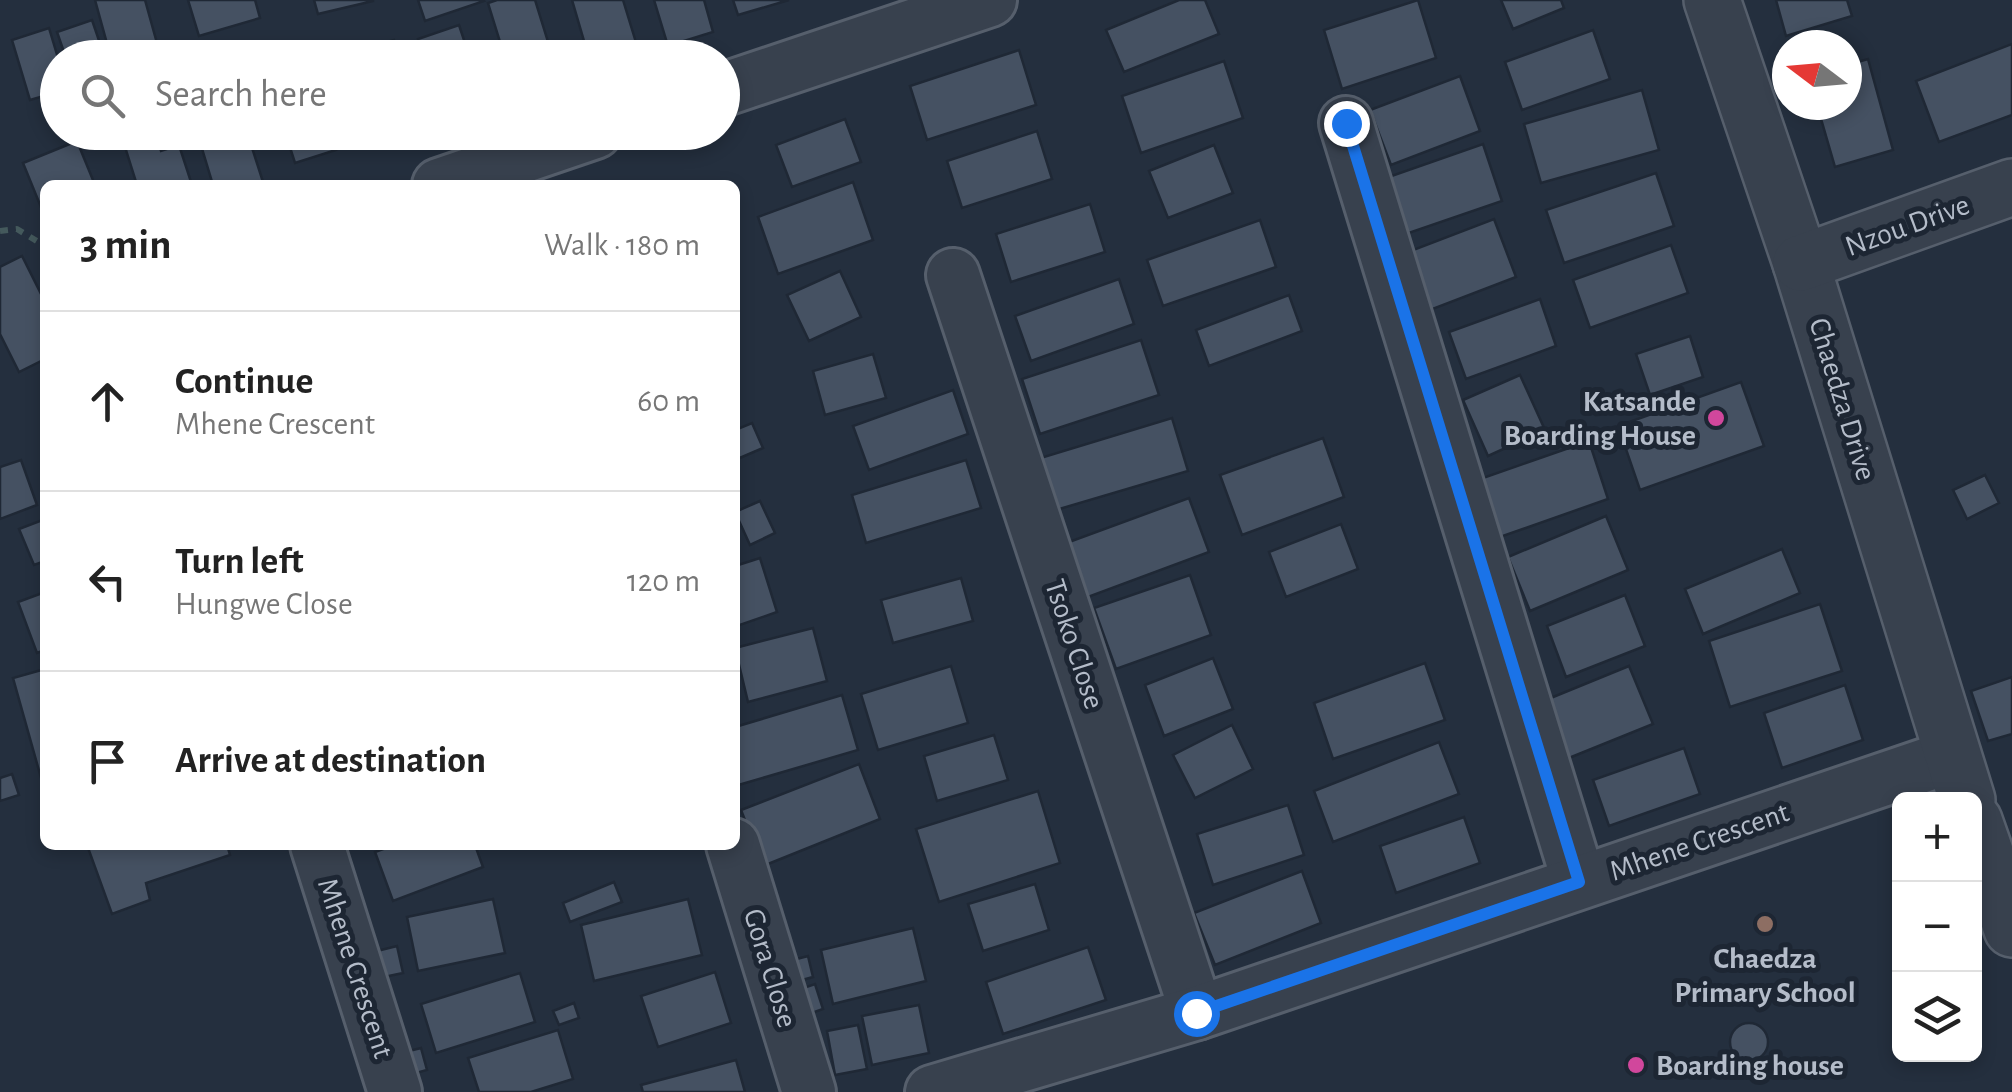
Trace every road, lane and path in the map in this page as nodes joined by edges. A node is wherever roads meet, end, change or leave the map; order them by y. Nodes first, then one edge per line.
1 (990, 0) edge
2 (1712, 0) edge
3 (740, 84) edge
4 (1346, 123) dead end
5 (542, 150) edge
6 (454, 180) edge
7 (2012, 187) edge
8 (0, 232) edge
9 (40, 243) edge
10 (1801, 263) junction
11 (953, 275) dead end
12 (1960, 778) edge
13 (1982, 844) edge
14 (319, 850) edge
15 (735, 850) edge
16 (1579, 882) junction
17 (2012, 930) edge
18 (1196, 1013) junction
19 (395, 1092) edge
20 (809, 1092) edge
21 (932, 1092) edge

1 - 3 street
2 - 10 street, Chaedza Drive
4 - 16 street
5 - 6 street
7 - 10 street, Nzou Drive
8 - 9 path
10 - 12 street, Chaedza Drive
11 - 18 street, Tsoko Close
12 - 16 street, Mhene Crescent
13 - 17 street
14 - 19 street, Mhene Crescent
15 - 20 street, Gora Close
16 - 18 street, Mhene Crescent
18 - 21 street, Mhene Crescent

